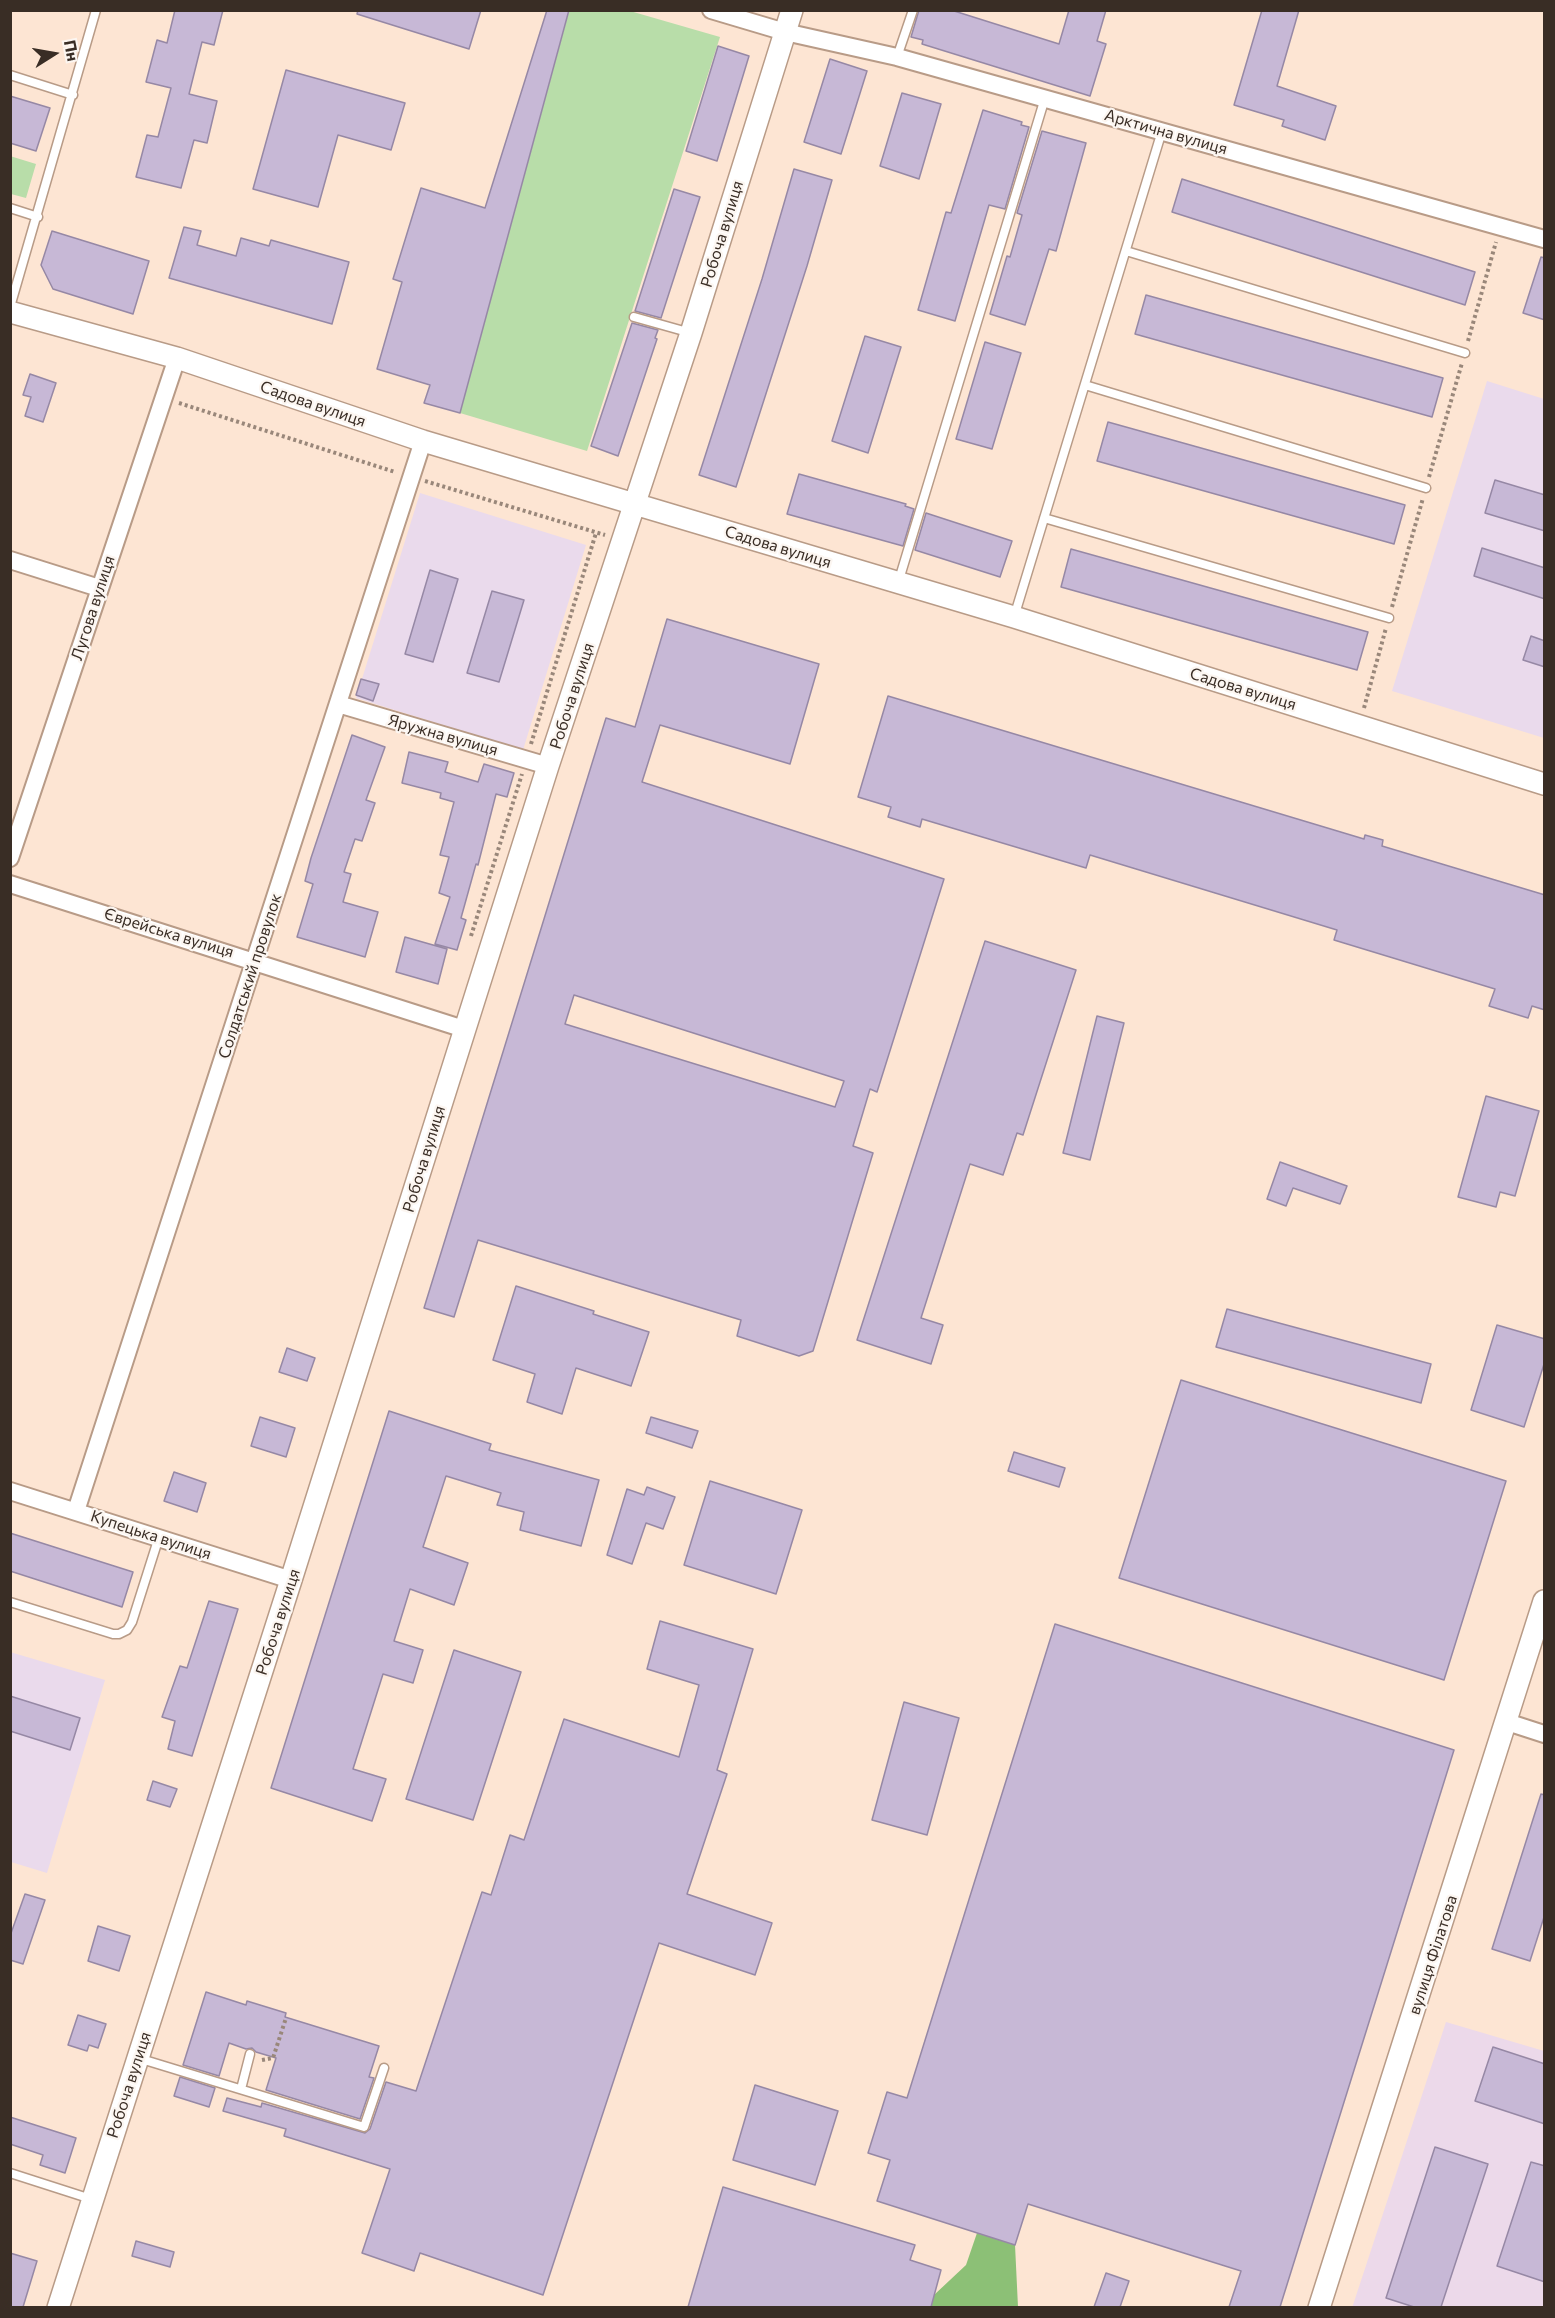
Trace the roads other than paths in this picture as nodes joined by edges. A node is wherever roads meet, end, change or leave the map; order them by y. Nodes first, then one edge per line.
1 (96, 10) edge
2 (711, 10) edge
3 (792, 10) edge
4 (913, 10) edge
5 (785, 32) junction
6 (897, 57) junction
7 (10, 75) edge
8 (73, 95) junction
9 (1045, 98) junction
10 (1162, 130) junction
11 (10, 208) edge
12 (38, 217) junction
13 (1545, 239) edge
14 (1126, 251) junction
15 (10, 307) edge
16 (10, 312) edge
17 (634, 317) dead end
18 (691, 333) junction
19 (1465, 353) dead end
20 (177, 358) junction
21 (1085, 385) junction
22 (423, 441) junction
23 (1426, 488) dead end
24 (636, 505) junction
25 (1044, 518) junction
26 (10, 560) edge
27 (898, 583) junction
28 (99, 588) junction
29 (1014, 617) junction
30 (1389, 618) dead end
31 (338, 704) junction
32 (548, 766) junction
33 (1545, 784) edge
34 (10, 858) edge
35 (10, 884) edge
36 (255, 960) junction
37 (464, 1029) junction
38 (10, 1491) edge
39 (76, 1511) junction
40 (159, 1537) junction
41 (291, 1580) junction
42 (1545, 1601) edge
43 (10, 1602) edge
44 (1507, 1722) junction
45 (1545, 1734) edge
46 (138, 2057) junction
47 (249, 2058) road end
48 (384, 2068) dead end
49 (241, 2089) junction
50 (10, 2173) edge
51 (92, 2199) junction
52 (58, 2307) edge
53 (1319, 2307) edge

1 - 8 lane
2 - 5 street, Арктична вулиця
3 - 5 street, Робоча вулиця
4 - 6 lane
5 - 6 street, Арктична вулиця
5 - 18 street, Робоча вулиця
6 - 9 street, Арктична вулиця
7 - 8 lane
8 - 12 lane
9 - 10 street, Арктична вулиця
9 - 27 lane
10 - 13 street, Арктична вулиця
10 - 14 lane
11 - 12 lane
12 - 15 lane
14 - 19 lane
14 - 21 lane
16 - 20 street, Садова вулиця
17 - 18 lane
18 - 24 street, Робоча вулиця
20 - 22 street, Садова вулиця
20 - 28 street, Лугова вулиця
21 - 23 lane
21 - 25 lane
22 - 24 street, Садова вулиця
22 - 31 street, Солдатський провулок
24 - 27 street, Садова вулиця
24 - 32 street, Робоча вулиця
25 - 29 lane
25 - 30 lane
26 - 28 street
27 - 29 street, Садова вулиця
28 - 34 street, Лугова вулиця
29 - 33 street, Садова вулиця
31 - 32 street, Яружна вулиця
31 - 36 street, Солдатський провулок
32 - 37 street, Робоча вулиця
35 - 36 street, Єврейська вулиця
36 - 37 street, Єврейська вулиця
36 - 39 street, Солдатський провулок
37 - 41 street, Робоча вулиця
38 - 39 street, Купецька вулиця
39 - 40 street, Купецька вулиця
40 - 41 street, Купецька вулиця
40 - 43 lane
41 - 46 street, Робоча вулиця
42 - 44 street, вулиця Філатова
44 - 45 street
44 - 53 street, вулиця Філатова
46 - 49 lane
46 - 51 street, Робоча вулиця
47 - 49 lane
48 - 49 lane
50 - 51 lane
51 - 52 street, Робоча вулиця

